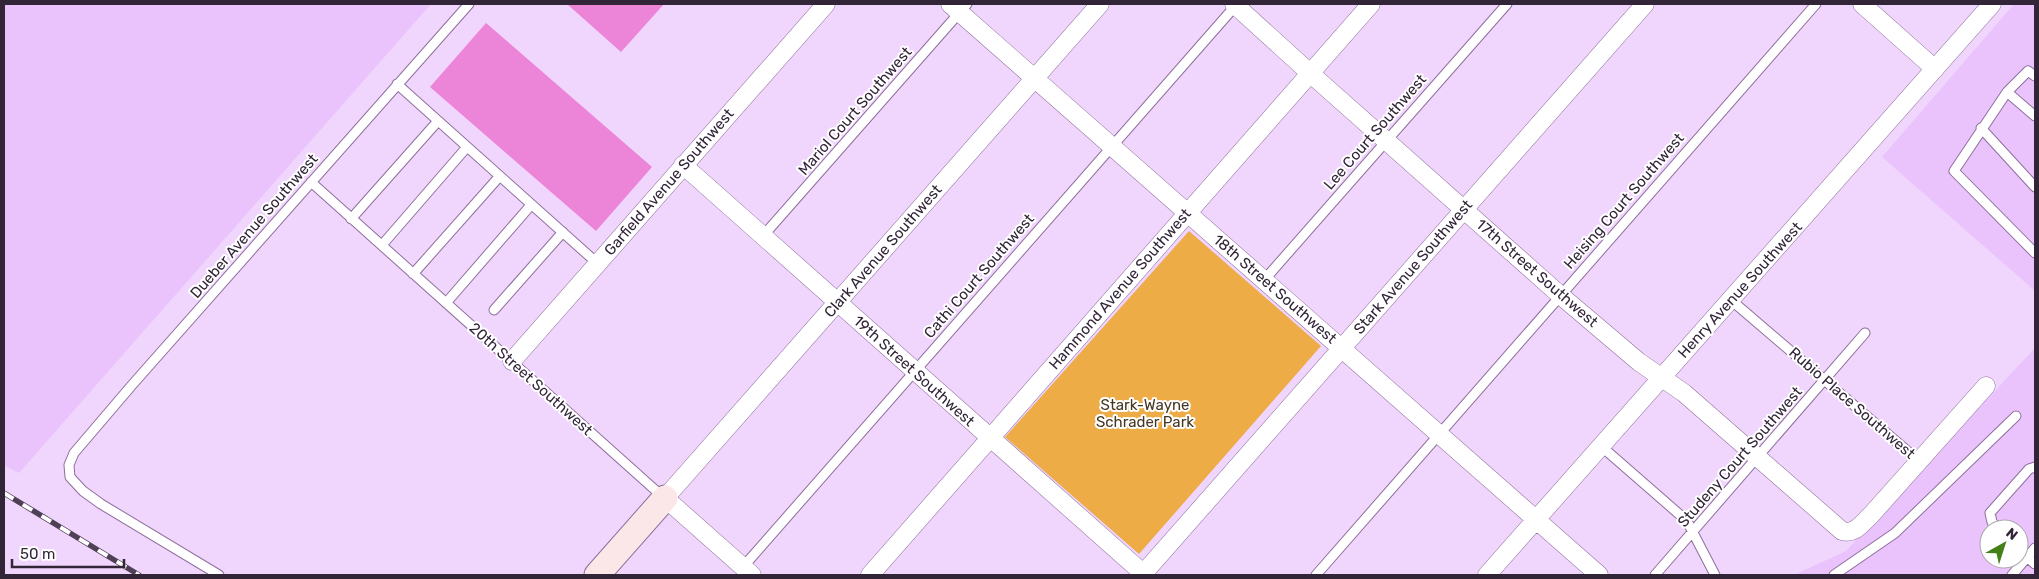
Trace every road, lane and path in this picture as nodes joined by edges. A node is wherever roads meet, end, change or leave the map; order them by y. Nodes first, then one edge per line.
1 (468, 4) edge
2 (826, 4) edge
3 (1100, 4) edge
4 (1236, 4) edge
5 (1371, 4) edge
6 (1507, 4) edge
7 (1644, 4) edge
8 (1816, 4) edge
9 (1862, 4) edge
10 (1992, 4) edge
11 (959, 6) edge
12 (1935, 69) junction
13 (1310, 74) junction
14 (2035, 76) edge
15 (1035, 78) junction
16 (397, 84) junction
17 (2007, 92) junction
18 (2035, 116) edge
19 (438, 121) junction
20 (1981, 128) junction
21 (1386, 141) junction
22 (1111, 145) junction
23 (467, 148) junction
24 (683, 166) junction
25 (499, 177) junction
26 (311, 182) junction
27 (2035, 186) edge
28 (531, 205) junction
29 (1463, 209) junction
30 (1188, 213) junction
31 (351, 219) junction
32 (563, 232) junction
33 (763, 236) junction
34 (382, 246) junction
35 (2035, 253) edge
36 (597, 264) junction
37 (413, 274) junction
38 (1264, 279) junction
39 (1560, 294) junction
40 (1731, 300) junction
41 (446, 303) junction
42 (838, 303) junction
43 (494, 310) dead end
44 (1865, 334) dead end
45 (1342, 347) junction
46 (512, 361) junction
47 (914, 371) junction
48 (1662, 377) junction
49 (1825, 380) junction
50 (1986, 386) dead end
51 (2016, 416) dead end
52 (1439, 434) junction
53 (990, 438) junction
54 (1601, 446) junction
55 (1758, 458) junction
56 (1919, 461) junction
57 (2035, 467) edge
58 (665, 498) junction
59 (1991, 519) edge
60 (1536, 520) junction
61 (1693, 532) junction
62 (748, 571) edge
63 (219, 575) edge
64 (597, 575) edge
65 (870, 575) edge
66 (1143, 575) edge
67 (1316, 575) edge
68 (1487, 575) edge
69 (1599, 575) edge
70 (1655, 575) edge
71 (1715, 575) edge
72 (1834, 575) edge

1 - 16 lane, Dueber Avenue Southwest
2 - 24 street, Garfield Avenue Southwest
3 - 15 street, Clark Avenue Southwest
4 - 13 street, 17th Street Southwest
4 - 22 lane, Cathi Court Southwest
5 - 13 street, Hammond Avenue Southwest
6 - 21 lane, Lee Court Southwest
7 - 29 street, Stark Avenue Southwest
8 - 39 lane, Heising Court Southwest
9 - 12 street
10 - 12 street, Henry Avenue Southwest
11 - 15 street, 18th Street Southwest
11 - 33 lane, Mariol Court Southwest
12 - 40 street, Henry Avenue Southwest
13 - 21 street, 17th Street Southwest
13 - 30 street, Hammond Avenue Southwest
14 - 17 lane
15 - 22 street, 18th Street Southwest
15 - 42 street, Clark Avenue Southwest
16 - 19 lane
16 - 26 lane, Dueber Avenue Southwest
17 - 18 lane
17 - 20 lane
19 - 23 lane
19 - 31 lane
20 - 27 lane
20 - 35 lane
21 - 29 street, 17th Street Southwest
21 - 38 lane, Lee Court Southwest
22 - 30 street, 18th Street Southwest
22 - 47 lane, Cathi Court Southwest
23 - 25 lane
23 - 34 lane
24 - 33 street, 19th Street Southwest
24 - 36 street, Garfield Avenue Southwest
25 - 28 lane
25 - 37 lane
26 - 31 lane, 20th Street Southwest
26 - 63 lane, Dueber Avenue Southwest
28 - 32 lane
28 - 41 lane
29 - 39 street, 17th Street Southwest
29 - 45 street, Stark Avenue Southwest
30 - 38 street, 18th Street Southwest
30 - 53 street, Hammond Avenue Southwest
31 - 34 lane, 20th Street Southwest
32 - 36 lane
32 - 43 lane
33 - 42 street, 19th Street Southwest
34 - 37 lane, 20th Street Southwest
36 - 46 street, Garfield Avenue Southwest
37 - 41 lane, 20th Street Southwest
38 - 45 street, 18th Street Southwest
39 - 48 street, 17th Street Southwest
39 - 52 lane, Heising Court Southwest
40 - 48 street, Henry Avenue Southwest
40 - 49 lane, Rubio Place Southwest
41 - 46 lane, 20th Street Southwest
42 - 47 street, 19th Street Southwest
42 - 58 street, Clark Avenue Southwest
44 - 49 lane, Studeny Court Southwest
45 - 52 street, 18th Street Southwest
45 - 66 street, Stark Avenue Southwest
46 - 58 lane, 20th Street Southwest
47 - 53 street, 19th Street Southwest
47 - 62 lane, Cathi Court Southwest
48 - 54 street, Henry Avenue Southwest
48 - 55 street, 17th Street Southwest
49 - 55 lane, Studeny Court Southwest
49 - 56 lane, Rubio Place Southwest
50 - 56 street, Rubio Place Southwest
51 - 72 lane
52 - 60 street, 18th Street Southwest
52 - 67 lane, Heising Court Southwest
53 - 65 street, Hammond Avenue Southwest
53 - 66 street, 19th Street Southwest
54 - 60 street, Henry Avenue Southwest
54 - 61 lane
55 - 56 street, 17th Street Southwest
55 - 61 lane, Studeny Court Southwest
57 - 59 lane
58 - 62 street, 20th Street Southwest
58 - 64 street
60 - 68 street, Henry Avenue Southwest
60 - 69 street, 18th Street Southwest
61 - 70 lane, Studeny Court Southwest
61 - 71 lane

